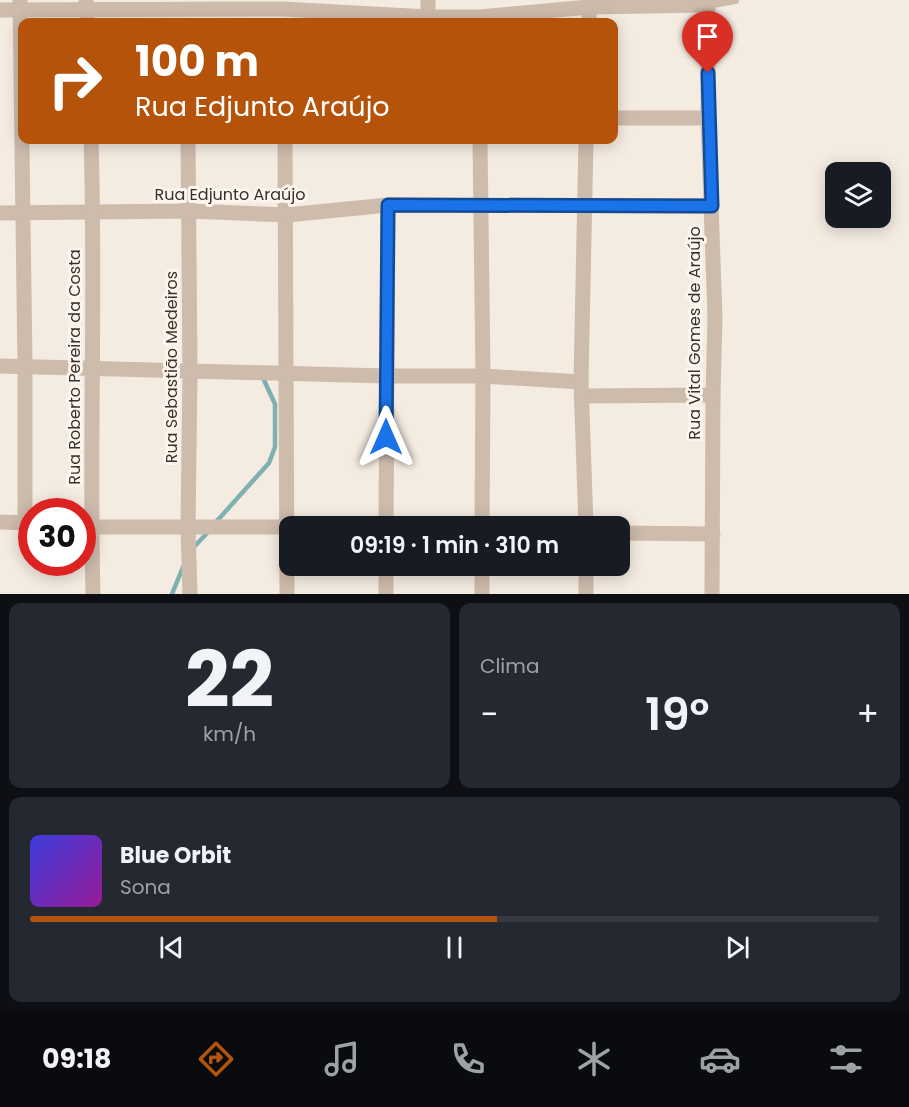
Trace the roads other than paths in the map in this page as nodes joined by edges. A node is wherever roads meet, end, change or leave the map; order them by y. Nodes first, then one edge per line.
1 (428, 0) edge
2 (735, 0) edge
3 (589, 3) edge
4 (708, 3) edge
5 (20, 5) edge
6 (0, 10) edge
7 (86, 11) edge
8 (185, 11) edge
9 (283, 11) edge
10 (428, 17) junction
11 (445, 18) edge
12 (493, 18) edge
13 (618, 118) edge
14 (708, 118) junction
15 (22, 144) edge
16 (91, 144) edge
17 (188, 144) edge
18 (285, 144) edge
19 (480, 144) edge
20 (586, 144) edge
21 (584, 204) junction
22 (388, 205) junction
23 (480, 205) junction
24 (712, 206) junction
25 (93, 212) junction
26 (189, 212) junction
27 (0, 213) edge
28 (23, 213) junction
29 (287, 215) junction
30 (0, 366) edge
31 (25, 366) junction
32 (93, 369) junction
33 (190, 372) junction
34 (286, 372) junction
35 (386, 376) junction
36 (483, 376) junction
37 (581, 389) junction
38 (713, 395) junction
39 (28, 498) edge
40 (88, 498) edge
41 (288, 516) edge
42 (386, 516) edge
43 (482, 516) edge
44 (586, 516) edge
45 (0, 522) edge
46 (18, 523) edge
47 (279, 527) edge
48 (96, 528) edge
49 (188, 528) junction
50 (630, 533) edge
51 (713, 534) junction
52 (91, 576) edge
53 (287, 576) edge
54 (386, 576) edge
55 (482, 576) edge
56 (586, 576) edge
57 (93, 594) edge
58 (190, 594) edge
59 (286, 594) edge
60 (386, 594) edge
61 (482, 594) edge
62 (586, 594) edge
63 (712, 594) edge

1 - 10 street
2 - 4 lane
3 - 4 street
3 - 12 street
4 - 14 street, Rua Vital Gomes de Araújo
5 - 6 street
5 - 7 street
7 - 8 street
8 - 9 street
9 - 10 street
10 - 11 street
13 - 14 street
14 - 24 street, Rua Vital Gomes de Araújo
15 - 28 street
16 - 25 street, Rua Roberto Pereira da Costa
17 - 26 street, Rua Sebastião Medeiros
18 - 29 street
19 - 23 street
20 - 21 street
21 - 23 street, Rua Edjunto Araújo
21 - 24 street, Rua Edjunto Araújo
21 - 37 street
22 - 23 street, Rua Edjunto Araújo
22 - 29 street, Rua Edjunto Araújo
22 - 35 street
23 - 36 street
24 - 38 street, Rua Vital Gomes de Araújo
25 - 26 street, Rua Edjunto Araújo
25 - 28 street, Rua Edjunto Araújo
25 - 32 street, Rua Roberto Pereira da Costa
26 - 29 street, Rua Edjunto Araújo
26 - 33 street, Rua Sebastião Medeiros
27 - 28 street, Rua Edjunto Araújo
28 - 31 street
29 - 34 street
30 - 31 street
31 - 32 street
31 - 39 street
32 - 33 street
32 - 40 street, Rua Roberto Pereira da Costa
33 - 34 street
33 - 49 street, Rua Sebastião Medeiros
34 - 35 street
34 - 41 street
35 - 36 street
35 - 42 street
36 - 37 street
36 - 43 street
37 - 38 street
37 - 44 street
38 - 51 street, Rua Vital Gomes de Araújo
45 - 46 street
47 - 49 street
48 - 49 street
49 - 58 street, Rua Sebastião Medeiros
50 - 51 street
51 - 63 street, Rua Vital Gomes de Araújo
52 - 57 street, Rua Roberto Pereira da Costa
53 - 59 street
54 - 60 street
55 - 61 street
56 - 62 street

